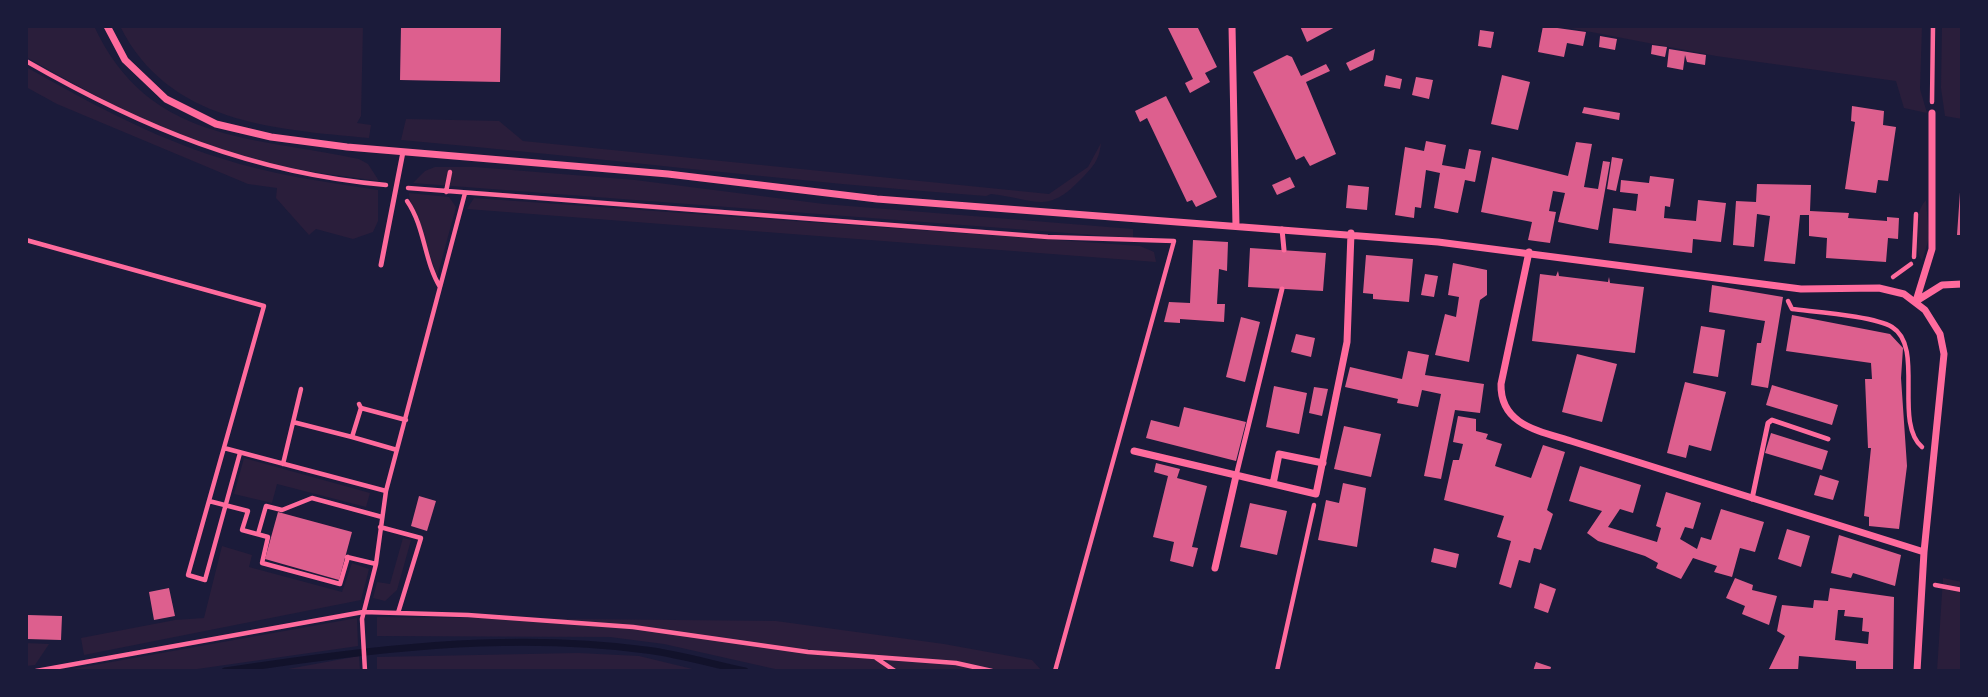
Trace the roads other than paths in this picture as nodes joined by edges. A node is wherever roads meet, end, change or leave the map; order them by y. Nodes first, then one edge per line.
1 (107, 26) edge
2 (1231, 26) edge
3 (1932, 114) road end
4 (403, 152) junction
5 (1236, 226) junction
6 (1282, 229) junction
7 (1352, 233) junction
8 (1284, 250) dead end
9 (1529, 252) junction
10 (381, 265) dead end
11 (1962, 284) edge
12 (1282, 289) dead end
13 (1916, 302) junction
14 (1828, 439) dead end
15 (1133, 451) dead end
16 (1323, 463) junction
17 (1236, 476) junction
18 (1273, 484) junction
19 (1752, 499) junction
20 (1924, 552) junction
21 (1215, 568) dead end
22 (1917, 671) edge

1 - 4 street
2 - 5 street
3 - 13 street
4 - 5 street
4 - 10 lane
5 - 6 street
6 - 7 street
6 - 8 lane
7 - 9 street
7 - 16 street
9 - 13 street
9 - 19 street
11 - 13 street
12 - 17 lane
13 - 20 street
14 - 19 lane
15 - 17 street
16 - 18 street
16 - 18 street
17 - 18 street
17 - 21 street
19 - 20 street
20 - 22 street

